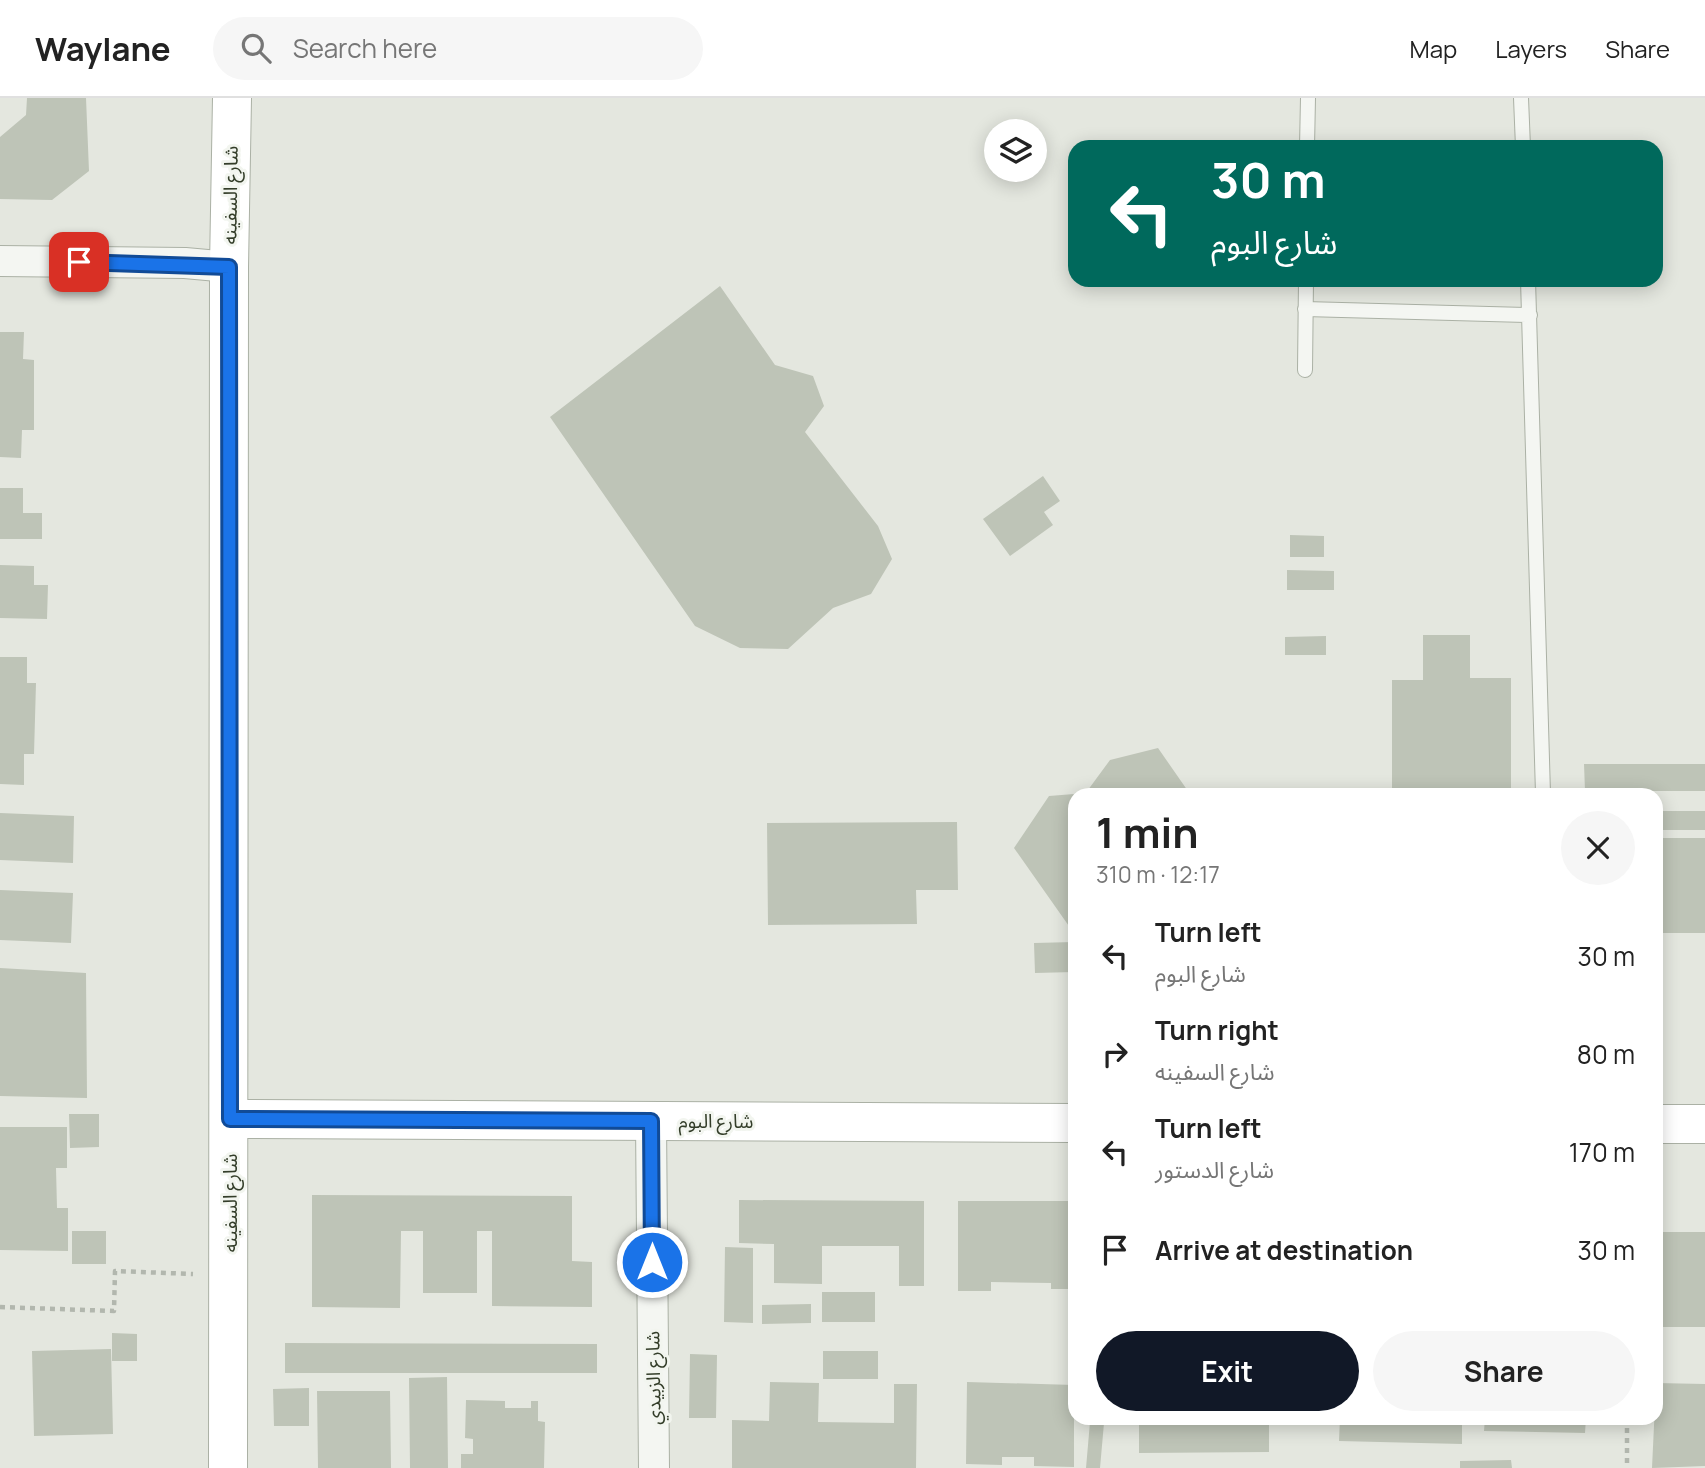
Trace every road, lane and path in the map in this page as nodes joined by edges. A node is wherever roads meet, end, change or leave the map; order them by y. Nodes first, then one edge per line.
1 (232, 98) edge
2 (1308, 98) edge
3 (1521, 98) edge
4 (1307, 140) edge
5 (1523, 140) edge
6 (0, 261) edge
7 (229, 267) junction
8 (1306, 287) edge
9 (1528, 287) edge
10 (1306, 309) junction
11 (1530, 315) junction
12 (1305, 370) dead end
13 (1544, 788) edge
14 (230, 1119) junction
15 (651, 1121) junction
16 (1068, 1123) edge
17 (1663, 1124) edge
18 (1705, 1124) edge
19 (229, 1275) junction
20 (0, 1307) edge
21 (1627, 1425) edge
22 (228, 1468) edge
23 (654, 1468) edge
24 (1627, 1468) edge

1 - 7 street, شارع السفينه
2 - 4 lane
3 - 5 lane
6 - 7 street
7 - 14 street, شارع السفينه
8 - 10 lane
9 - 11 lane
10 - 11 lane
10 - 12 lane
11 - 13 lane
14 - 15 street, شارع البوم
14 - 19 street, شارع السفينه
15 - 16 street, شارع البوم
15 - 23 street, شارع الزبيدي
17 - 18 street
19 - 20 path
19 - 22 street, شارع السفينه
21 - 24 path

